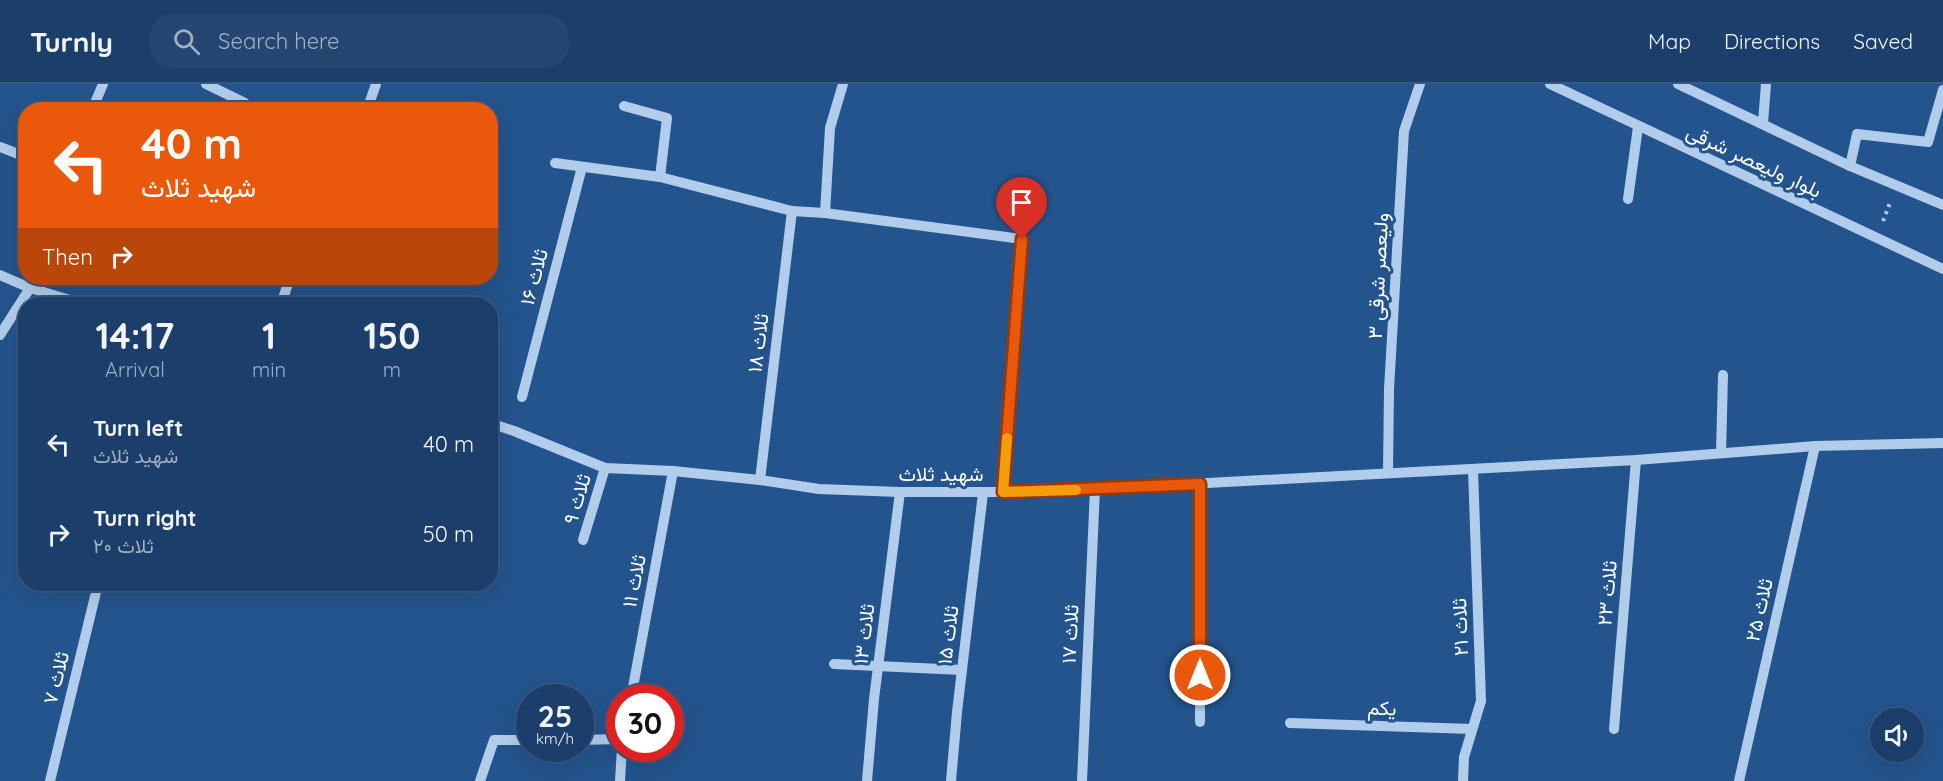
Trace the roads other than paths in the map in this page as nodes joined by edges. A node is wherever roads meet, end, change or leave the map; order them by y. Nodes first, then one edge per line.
1 (206, 84) edge
2 (376, 84) edge
3 (843, 84) edge
4 (1420, 84) edge
5 (1550, 84) edge
6 (1678, 84) edge
7 (1766, 84) edge
8 (98, 85) edge
9 (1943, 90) edge
10 (94, 102) edge
11 (243, 102) edge
12 (370, 102) edge
13 (624, 106) dead end
14 (1763, 123) junction
15 (1638, 127) junction
16 (0, 147) edge
17 (18, 154) edge
18 (555, 164) dead end
19 (1850, 166) junction
20 (582, 167) junction
21 (660, 177) junction
22 (1628, 199) dead end
23 (1943, 205) edge
24 (792, 211) junction
25 (825, 213) junction
26 (1943, 269) edge
27 (0, 275) edge
28 (18, 280) edge
29 (36, 285) edge
30 (66, 297) edge
31 (18, 305) edge
32 (0, 335) edge
33 (1723, 375) dead end
34 (522, 397) dead end
35 (498, 425) edge
36 (1943, 443) edge
37 (1815, 446) junction
38 (1720, 453) junction
39 (1636, 460) junction
40 (605, 468) junction
41 (1473, 469) junction
42 (673, 471) junction
43 (1388, 472) junction
44 (760, 480) junction
45 (1200, 484) junction
46 (1095, 489) junction
47 (900, 492) junction
48 (1003, 492) junction
49 (983, 493) junction
50 (583, 540) dead end
51 (96, 591) edge
52 (834, 664) dead end
53 (879, 666) junction
54 (962, 670) junction
55 (634, 684) edge
56 (1200, 722) dead end
57 (1290, 723) dead end
58 (1472, 729) junction
59 (1614, 729) dead end
60 (516, 740) edge
61 (621, 762) edge
62 (50, 781) edge
63 (480, 781) edge
64 (620, 781) edge
65 (867, 781) edge
66 (951, 781) edge
67 (1082, 781) edge
68 (1463, 781) edge
69 (1739, 781) edge

1 - 11 street
2 - 12 street
3 - 25 street
4 - 43 street, ولیعصر شرقی ۳
5 - 15 street, بلوار ولیعصر شرقی
6 - 14 street, بلوار ولیعصر شرقی
7 - 14 street
8 - 10 street
9 - 19 street
13 - 21 street
14 - 19 street, بلوار ولیعصر شرقی
15 - 22 street
15 - 26 street, بلوار ولیعصر شرقی
16 - 17 street
18 - 20 street
19 - 23 street, بلوار ولیعصر شرقی
20 - 21 street
20 - 34 street, ثلاث ۱۶
21 - 24 street
24 - 25 street
24 - 44 street, ثلاث ۱۸
25 - 48 street
27 - 28 street
29 - 30 street
31 - 32 street
33 - 38 street
35 - 40 street, شهید ثلاث
36 - 37 street, شهید ثلاث
37 - 38 street, شهید ثلاث
37 - 69 street, ثلاث ۲۵
38 - 39 street, شهید ثلاث
39 - 41 street, شهید ثلاث
39 - 59 street, ثلاث ۲۳
40 - 42 street, شهید ثلاث
40 - 50 street, ثلاث ۹
41 - 43 street, شهید ثلاث
41 - 58 street, ثلاث ۲۱
42 - 44 street, شهید ثلاث
42 - 55 street, ثلاث ۱۱
43 - 45 street, شهید ثلاث
44 - 47 street, شهید ثلاث
45 - 46 street, شهید ثلاث
45 - 56 street
46 - 48 street, شهید ثلاث
46 - 67 street, ثلاث ۱۷
47 - 49 street, شهید ثلاث
47 - 53 street, ثلاث ۱۳
48 - 49 street, شهید ثلاث
49 - 54 street, ثلاث ۱۵
51 - 62 street, ثلاث ۷
52 - 53 street
53 - 54 street
53 - 65 street, ثلاث ۱۳
54 - 66 street, ثلاث ۱۵
57 - 58 street, یکم
58 - 68 street, ثلاث ۲۱
60 - 63 street
61 - 64 street

